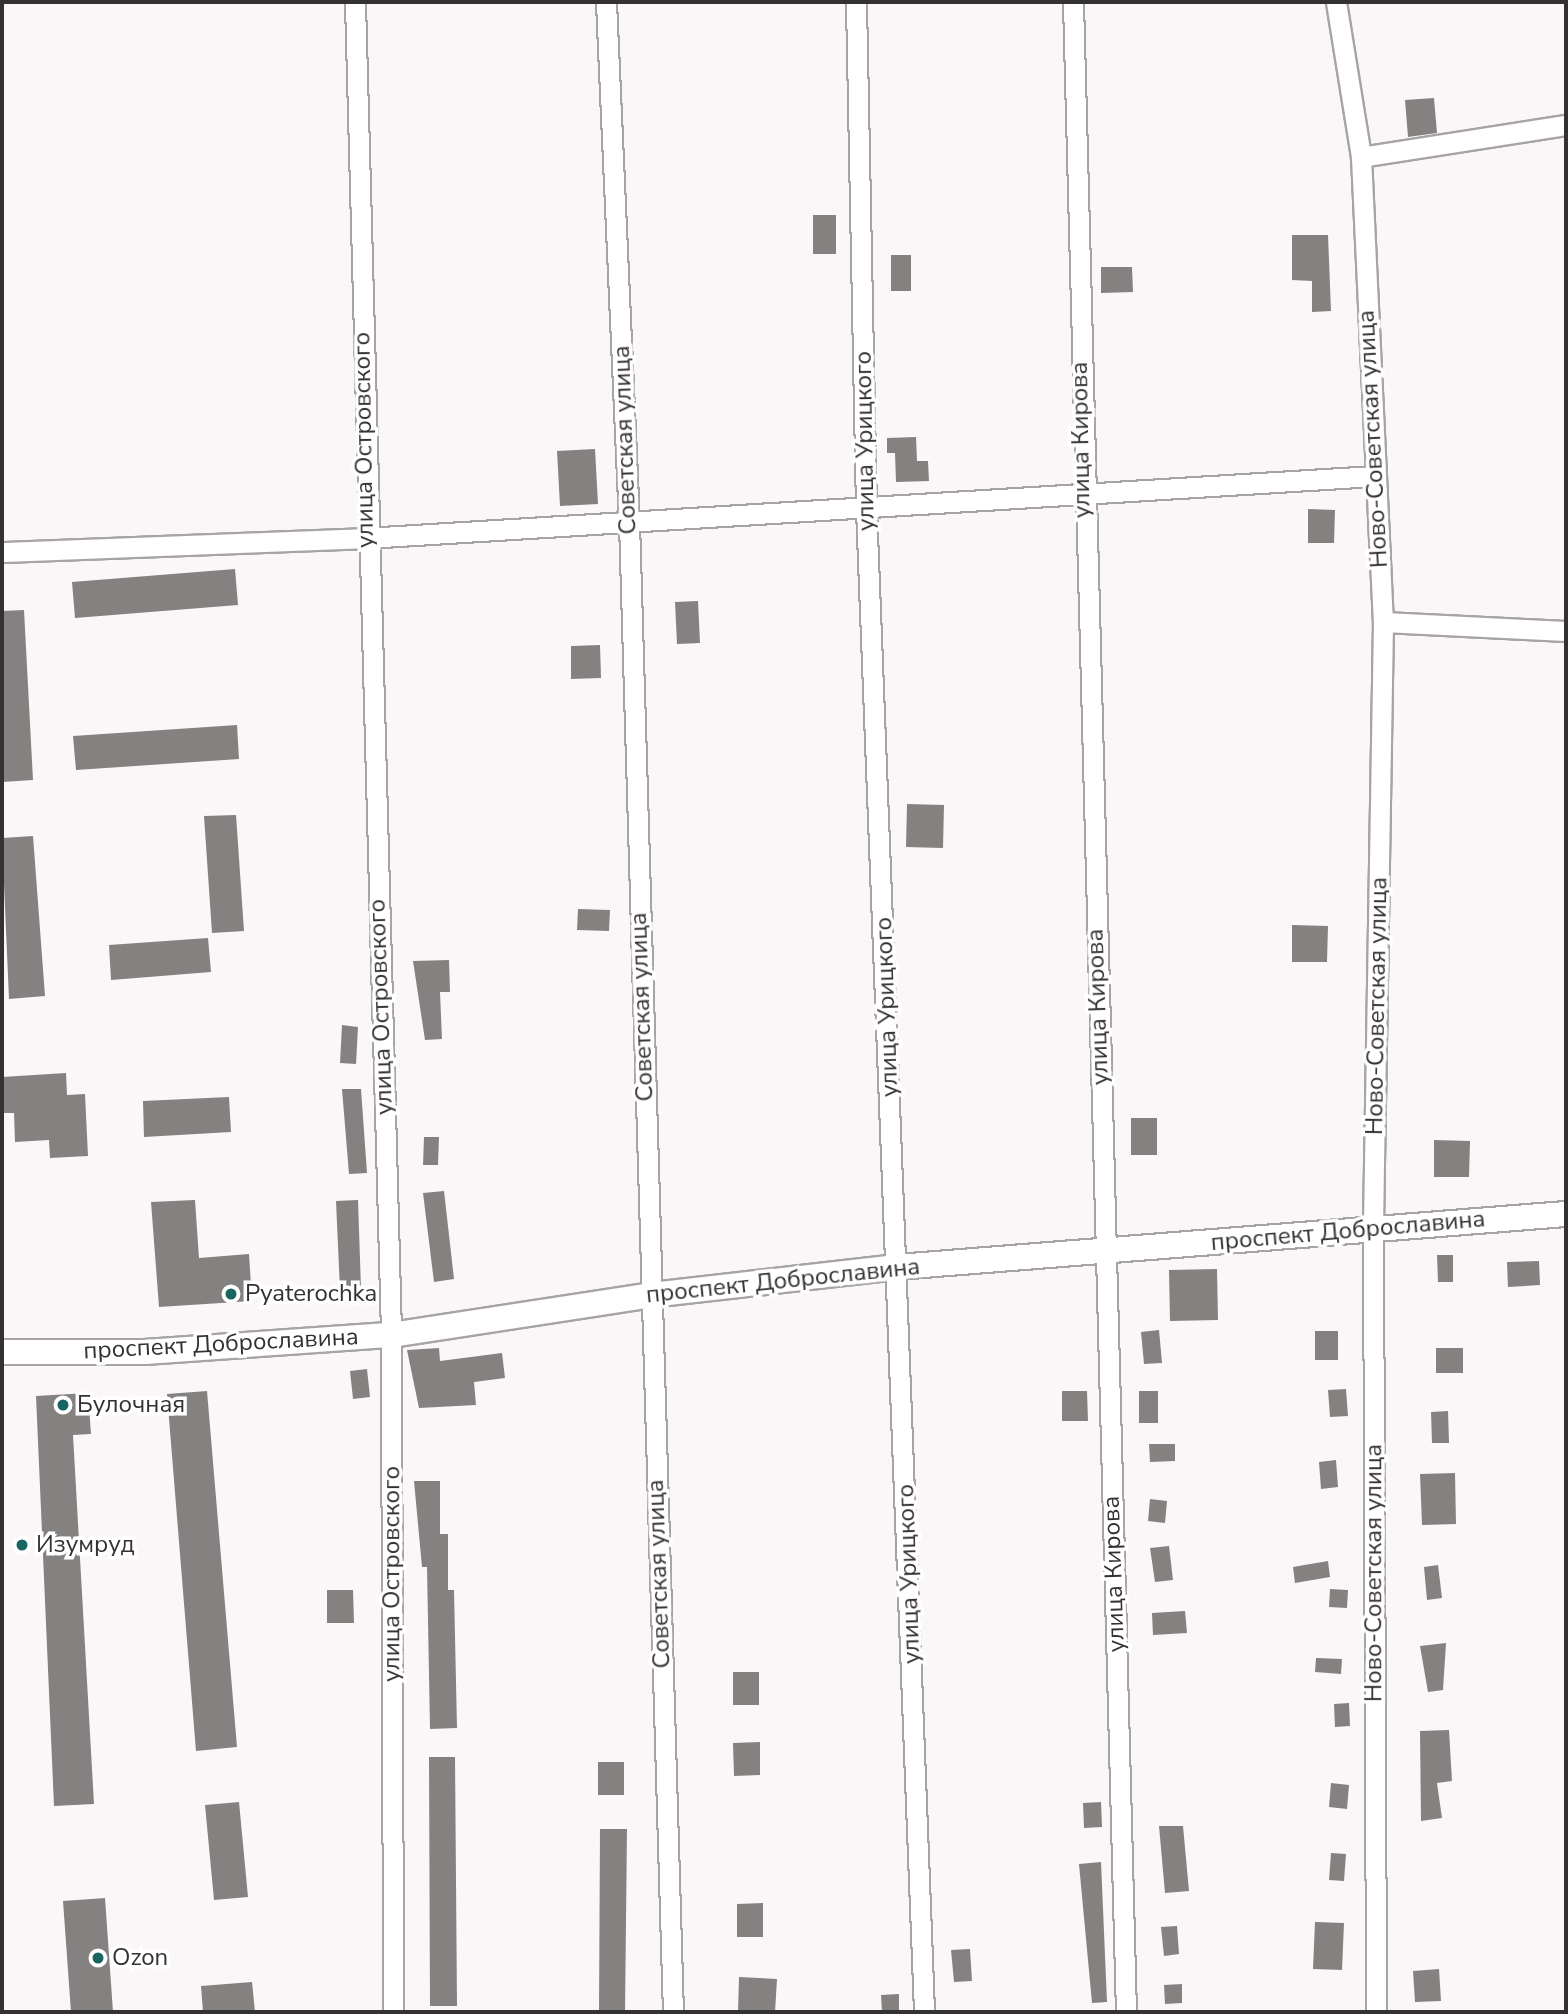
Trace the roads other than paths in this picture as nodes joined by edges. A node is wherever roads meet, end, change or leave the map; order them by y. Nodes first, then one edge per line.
1 (355, 2) edge
2 (606, 2) edge
3 (856, 2) edge
4 (1073, 2) edge
5 (1336, 2) edge
6 (1566, 125) edge
7 (1361, 157) junction
8 (1373, 476) junction
9 (1082, 494) junction
10 (866, 508) junction
11 (629, 522) junction
12 (366, 538) junction
13 (2, 552) edge
14 (1383, 622) junction
15 (1566, 631) edge
16 (1566, 1214) edge
17 (1373, 1225) junction
18 (1105, 1254) junction
19 (898, 1267) junction
20 (650, 1294) junction
21 (391, 1335) junction
22 (2, 1352) edge
23 (393, 2012) edge
24 (673, 2012) edge
25 (924, 2012) edge
26 (1126, 2012) edge
27 (1376, 2012) edge

1 - 12 street, улица Островского
2 - 11 street, Советская улица
3 - 10 street, улица Урицкого
4 - 9 street, улица Кирова
5 - 7 street, Ново-Советская улица
6 - 7 street
7 - 8 street, Ново-Советская улица
8 - 9 street
8 - 14 street, Ново-Советская улица
9 - 10 street
9 - 18 street, улица Кирова
10 - 11 street
10 - 19 street, улица Урицкого
11 - 12 street
11 - 20 street, Советская улица
12 - 13 street
12 - 21 street, улица Островского
14 - 15 street
14 - 17 street, Ново-Советская улица
16 - 17 street, проспект Доброславина
17 - 18 street, проспект Доброславина
17 - 27 street, Ново-Советская улица
18 - 19 street, проспект Доброславина
18 - 26 street, улица Кирова
19 - 20 street, проспект Доброславина
19 - 25 street, улица Урицкого
20 - 21 street, проспект Доброславина
20 - 24 street, Советская улица
21 - 22 street, проспект Доброславина
21 - 23 street, улица Островского

